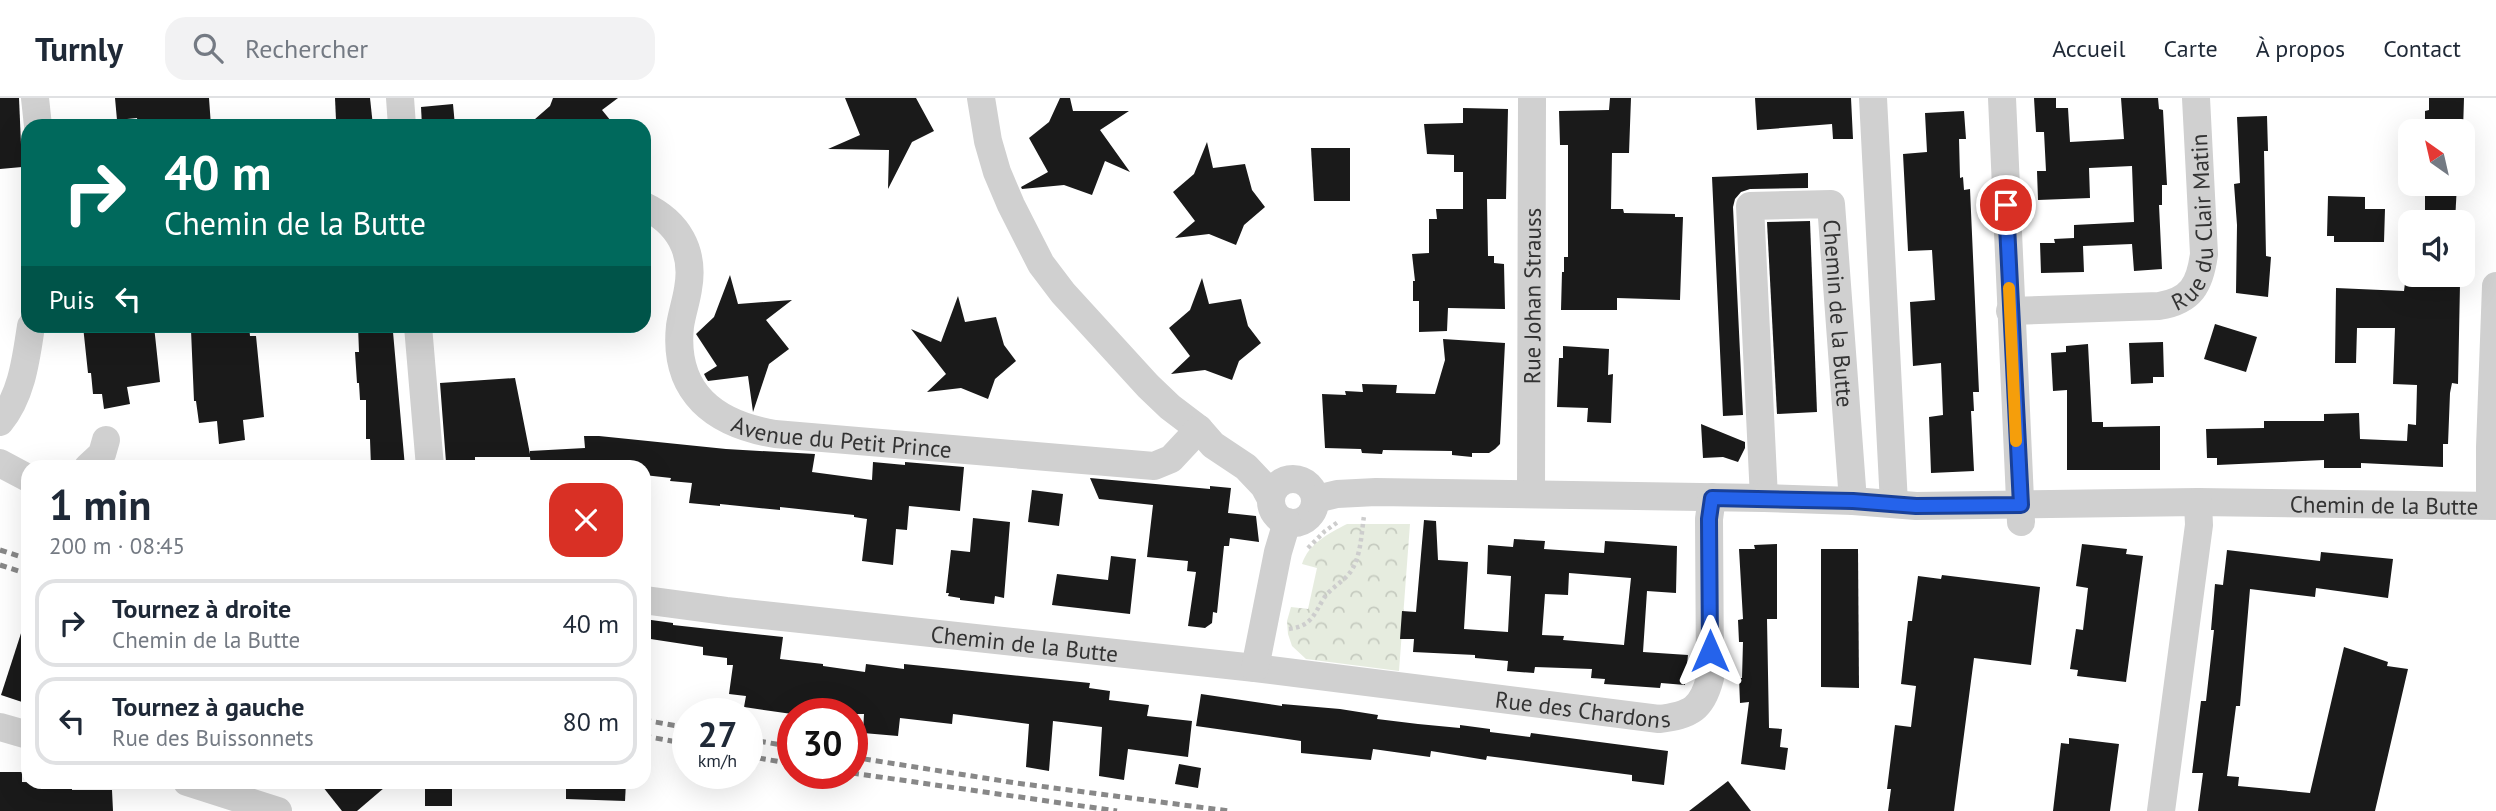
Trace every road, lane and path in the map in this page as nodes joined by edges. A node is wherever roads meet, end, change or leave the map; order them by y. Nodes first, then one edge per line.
1 (35, 98) edge
2 (400, 98) edge
3 (981, 98) edge
4 (1532, 98) edge
5 (1873, 98) edge
6 (2002, 98) edge
7 (2196, 98) edge
8 (37, 119) edge
9 (402, 119) edge
10 (651, 209) edge
11 (2496, 286) edge
12 (2010, 311) junction
13 (30, 333) edge
14 (419, 333) edge
15 (0, 422) edge
16 (1199, 429) junction
17 (106, 440) dead end
18 (96, 460) edge
19 (429, 460) edge
20 (0, 463) edge
21 (21, 474) edge
22 (1281, 489) junction
23 (1531, 494) junction
24 (1712, 498) junction
25 (1764, 498) junction
26 (1316, 499) junction
27 (1853, 501) junction
28 (2198, 502) junction
29 (1894, 504) junction
30 (2493, 505) edge
31 (2021, 513) junction
32 (1364, 514) dead end
33 (1287, 522) junction
34 (651, 601) edge
35 (1264, 628) junction
36 (1255, 668) junction
37 (0, 727) edge
38 (21, 733) edge
39 (209, 789) edge
40 (278, 811) edge
41 (2161, 811) edge

1 - 8 street
2 - 9 street
3 - 16 street
4 - 23 street, Rue Johan Strauss
5 - 29 street
6 - 12 street
7 - 12 street, Rue du Clair Matin
10 - 16 street, Avenue du Petit Prince
11 - 30 street
12 - 31 street
13 - 15 street
14 - 19 street
16 - 22 street
17 - 18 street
20 - 21 street
22 - 26 street
22 - 33 street
23 - 24 street, Chemin de la Butte
23 - 26 street, Chemin de la Butte
24 - 25 street, Chemin de la Butte
24 - 36 street, Rue des Chardons
25 - 27 street, Chemin de la Butte
25 - 27 street, Chemin de la Butte
26 - 33 street
27 - 29 street, Chemin de la Butte
28 - 30 street, Chemin de la Butte
28 - 31 street, Chemin de la Butte
28 - 41 street
29 - 31 street, Chemin de la Butte
32 - 35 path
33 - 35 street
34 - 36 street, Chemin de la Butte
35 - 36 street
37 - 38 street
39 - 40 street

